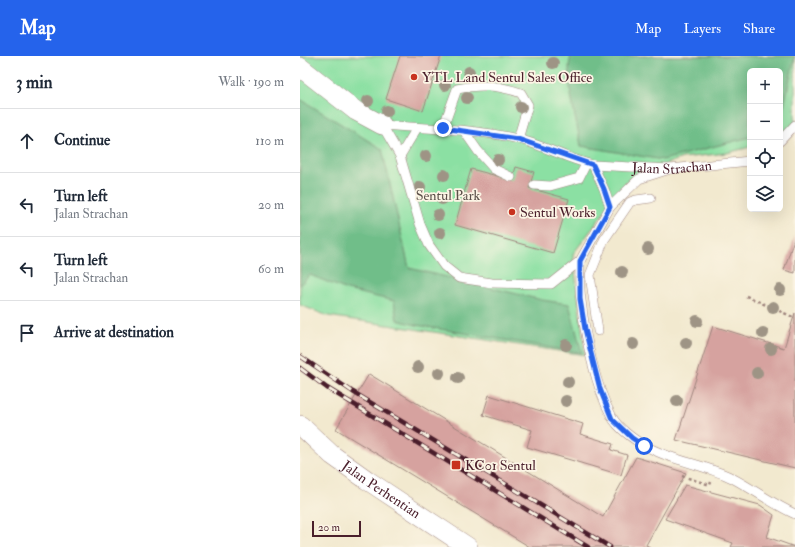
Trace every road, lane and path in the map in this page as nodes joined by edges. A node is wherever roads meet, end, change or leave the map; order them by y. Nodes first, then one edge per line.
1 (300, 67) edge
2 (382, 125) junction
3 (795, 125) edge
4 (418, 128) junction
5 (443, 128) junction
6 (464, 131) junction
7 (518, 139) junction
8 (781, 140) edge
9 (400, 156) junction
10 (747, 161) edge
11 (589, 164) junction
12 (670, 169) junction
13 (511, 177) dead end
14 (534, 184) dead end
15 (651, 198) dead end
16 (610, 207) junction
17 (580, 261) junction
18 (746, 296) dead end
19 (795, 318) edge
20 (598, 331) dead end
21 (300, 425) edge
22 (679, 474) dead end
23 (704, 484) dead end
24 (795, 514) edge
25 (468, 547) edge

1 - 2 street, Jalan Strachan
2 - 4 lane, Jalan Strachan
2 - 9 lane
3 - 8 lane
4 - 5 lane, Jalan Strachan
4 - 9 lane
5 - 6 lane, Jalan Strachan
5 - 7 lane
6 - 7 lane, Jalan Strachan
6 - 13 lane
7 - 11 lane, Jalan Strachan
9 - 17 lane
10 - 12 lane, Jalan Strachan
11 - 12 lane, Jalan Strachan
11 - 14 lane
11 - 16 lane
12 - 16 lane
15 - 20 lane
16 - 17 lane
17 - 24 lane
18 - 19 path
21 - 25 street, Jalan Perhentian
22 - 23 path

